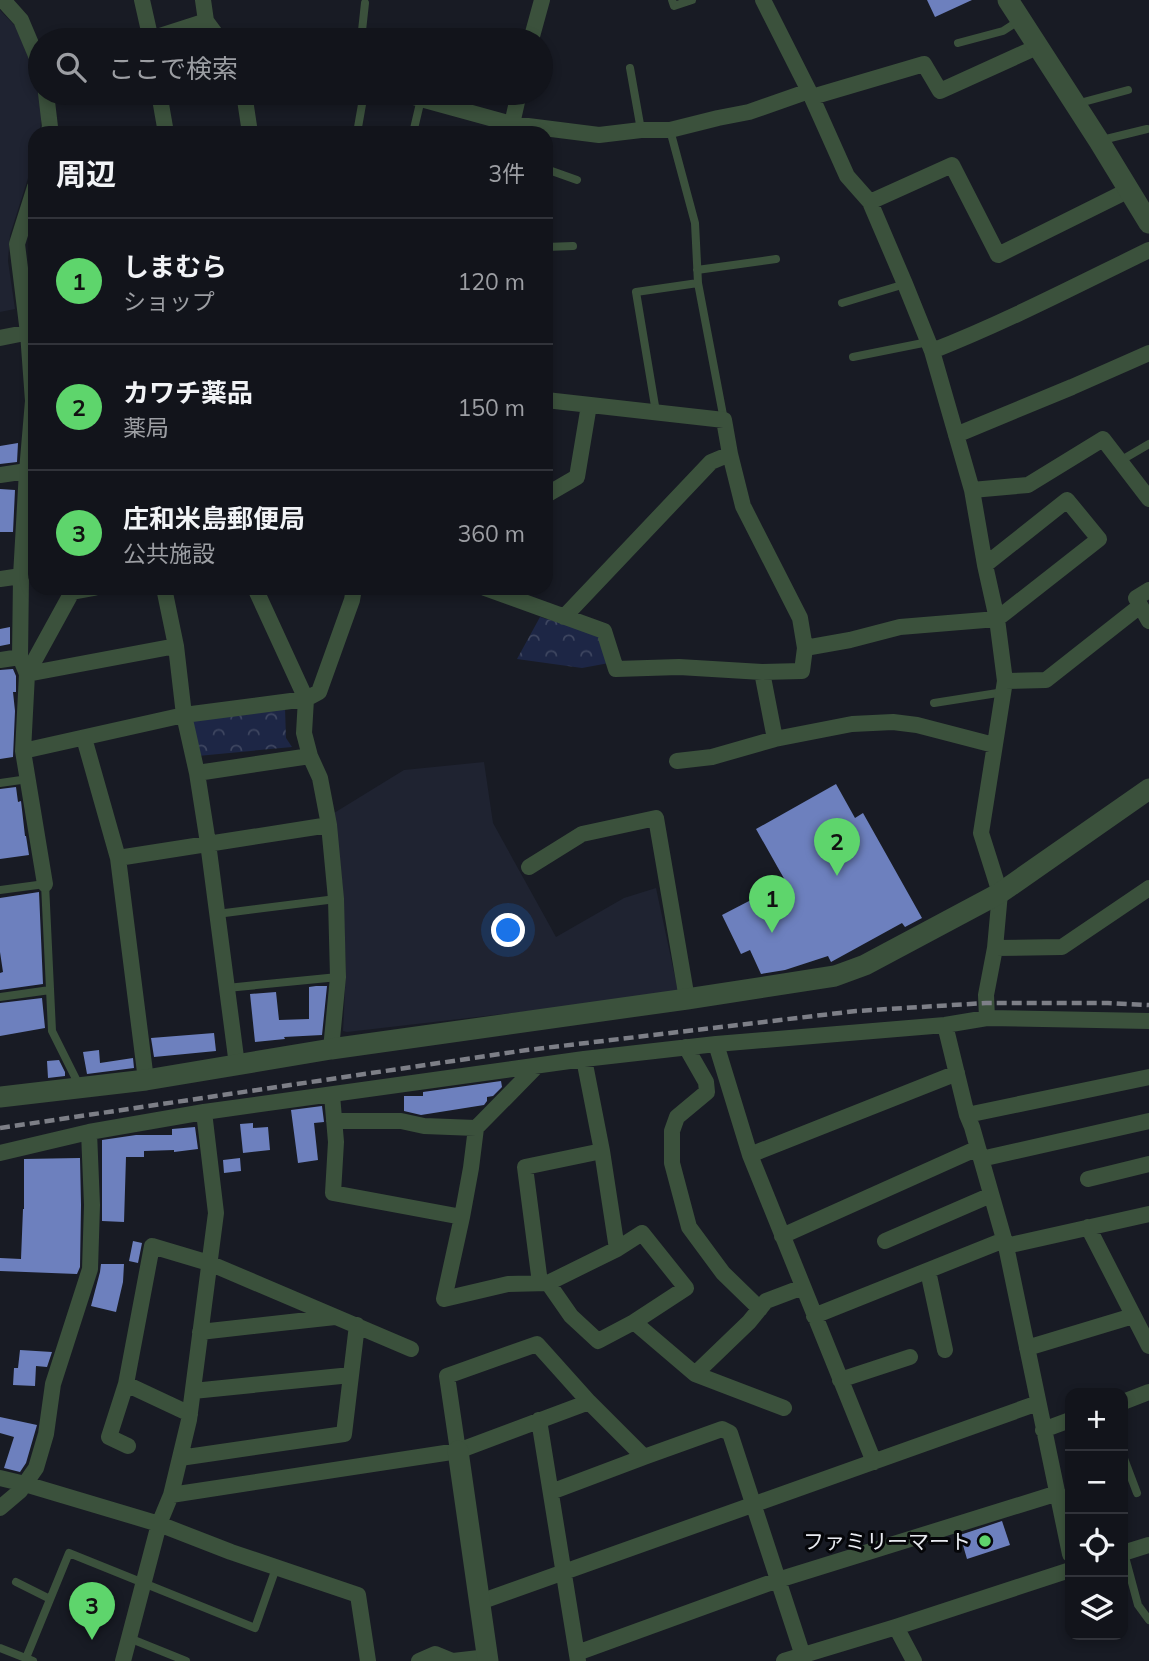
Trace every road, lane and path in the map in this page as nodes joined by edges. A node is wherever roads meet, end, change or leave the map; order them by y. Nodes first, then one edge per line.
1 (3, 0) edge
2 (142, 0) edge
3 (203, 0) edge
4 (542, 0) edge
5 (672, 0) edge
6 (692, 0) edge
7 (763, 0) edge
8 (1008, 0) edge
9 (365, 3) dead end
10 (1021, 20) junction
11 (206, 21) junction
12 (147, 28) edge
13 (185, 28) edge
14 (211, 28) edge
15 (362, 28) edge
16 (533, 28) edge
17 (28, 35) edge
18 (958, 43) dead end
19 (1037, 47) junction
20 (630, 68) dead end
21 (1128, 90) dead end
22 (811, 94) junction
23 (1076, 104) junction
24 (47, 105) edge
25 (161, 105) edge
26 (246, 105) edge
27 (362, 105) edge
28 (420, 105) edge
29 (439, 105) edge
30 (516, 105) edge
31 (50, 126) edge
32 (165, 126) edge
33 (249, 126) edge
34 (358, 126) edge
35 (415, 126) edge
36 (503, 126) edge
37 (510, 126) edge
38 (1147, 129) dead end
39 (640, 130) junction
40 (670, 130) junction
41 (553, 131) edge
42 (1099, 141) junction
43 (553, 171) edge
44 (577, 180) dead end
45 (1129, 190) junction
46 (870, 202) junction
47 (28, 209) edge
48 (1146, 212) edge
49 (573, 246) dead end
50 (553, 247) edge
51 (1149, 250) edge
52 (776, 259) dead end
53 (697, 270) junction
54 (698, 283) junction
55 (905, 284) junction
56 (842, 303) dead end
57 (28, 313) edge
58 (28, 333) edge
59 (0, 338) edge
60 (930, 347) junction
61 (1149, 353) edge
62 (853, 357) dead end
63 (553, 401) edge
64 (589, 405) junction
65 (656, 412) junction
66 (724, 420) junction
67 (956, 435) junction
68 (1149, 444) edge
69 (730, 454) junction
70 (28, 459) edge
71 (1120, 461) junction
72 (27, 471) junction
73 (0, 475) edge
74 (972, 490) junction
75 (553, 491) edge
76 (1149, 499) edge
77 (985, 565) junction
78 (21, 576) junction
79 (0, 579) edge
80 (1149, 590) edge
81 (69, 595) edge
82 (165, 595) edge
83 (258, 595) edge
84 (353, 595) edge
85 (507, 595) edge
86 (1140, 606) junction
87 (564, 617) junction
88 (997, 619) junction
89 (1149, 621) edge
90 (176, 646) junction
91 (804, 648) junction
92 (20, 657) junction
93 (0, 660) edge
94 (762, 672) junction
95 (27, 674) junction
96 (1005, 687) junction
97 (306, 699) junction
98 (934, 703) dead end
99 (184, 715) junction
100 (84, 738) junction
101 (775, 739) junction
102 (995, 746) junction
103 (23, 751) junction
104 (310, 756) junction
105 (677, 761) dead end
106 (197, 773) junction
107 (28, 779) junction
108 (0, 783) edge
109 (1149, 789) edge
110 (329, 825) junction
111 (208, 843) junction
112 (118, 859) junction
113 (529, 867) dead end
114 (45, 884) junction
115 (1149, 888) edge
116 (0, 890) edge
117 (1000, 893) junction
118 (336, 899) junction
119 (217, 914) junction
120 (995, 948) junction
121 (338, 977) junction
122 (227, 988) junction
123 (50, 990) junction
124 (0, 997) edge
125 (687, 999) junction
126 (987, 1018) junction
127 (1149, 1021) edge
128 (945, 1025) junction
129 (716, 1044) junction
130 (687, 1047) junction
131 (331, 1049) junction
132 (584, 1059) junction
133 (237, 1065) junction
134 (537, 1066) junction
135 (957, 1073) junction
136 (1149, 1077) edge
137 (146, 1080) junction
138 (80, 1087) junction
139 (331, 1095) junction
140 (0, 1097) edge
141 (204, 1112) junction
142 (967, 1115) junction
143 (334, 1121) junction
144 (1149, 1121) edge
145 (476, 1128) junction
146 (89, 1132) junction
147 (602, 1152) junction
148 (0, 1153) edge
149 (979, 1153) junction
150 (750, 1155) junction
151 (1149, 1164) edge
152 (1088, 1179) dead end
153 (991, 1195) junction
154 (1149, 1214) edge
155 (462, 1217) junction
156 (1088, 1227) junction
157 (782, 1236) junction
158 (885, 1241) dead end
159 (1005, 1243) junction
160 (617, 1250) junction
161 (209, 1263) junction
162 (928, 1270) junction
163 (544, 1283) junction
164 (803, 1287) junction
165 (760, 1309) junction
166 (1133, 1315) junction
167 (814, 1316) junction
168 (337, 1317) junction
169 (634, 1322) junction
170 (357, 1325) junction
171 (200, 1332) junction
172 (1148, 1343) edge
173 (411, 1349) dead end
174 (1027, 1349) junction
175 (945, 1350) dead end
176 (910, 1357) dead end
177 (695, 1374) junction
178 (351, 1375) junction
179 (840, 1380) junction
180 (126, 1384) junction
181 (193, 1391) junction
182 (1149, 1392) edge
183 (1128, 1400) edge
184 (589, 1402) junction
185 (1038, 1403) junction
186 (784, 1408) dead end
187 (190, 1414) junction
188 (539, 1420) junction
189 (1065, 1422) edge
190 (1043, 1430) junction
191 (128, 1446) dead end
192 (457, 1451) junction
193 (644, 1457) junction
194 (180, 1458) junction
195 (874, 1462) junction
196 (1128, 1469) edge
197 (0, 1478) edge
198 (25, 1484) junction
199 (551, 1492) junction
200 (1058, 1493) junction
201 (1137, 1493) dead end
202 (171, 1495) junction
203 (753, 1505) junction
204 (0, 1508) edge
205 (159, 1524) junction
206 (1065, 1529) edge
207 (1149, 1545) edge
208 (1128, 1551) edge
209 (276, 1568) junction
210 (1128, 1570) edge
211 (564, 1572) junction
212 (1065, 1572) edge
213 (778, 1580) junction
214 (16, 1582) dead end
215 (143, 1584) junction
216 (50, 1599) junction
217 (480, 1602) junction
218 (1149, 1620) edge
219 (896, 1627) junction
220 (129, 1638) junction
221 (0, 1648) edge
222 (803, 1656) junction
223 (578, 1657) edge
224 (488, 1659) edge
225 (29, 1660) edge
226 (123, 1661) edge
227 (186, 1661) edge
228 (368, 1661) edge
229 (419, 1661) edge
230 (453, 1661) edge
231 (784, 1661) edge
232 (915, 1661) edge

1 - 17 street
2 - 12 street
3 - 11 street
4 - 16 street
5 - 6 lane
7 - 22 street
8 - 10 street
9 - 15 lane
10 - 18 lane
10 - 19 street
11 - 13 street
11 - 14 street
19 - 22 street
19 - 23 street
20 - 39 lane
21 - 23 lane
22 - 40 street
22 - 46 street
23 - 42 street
24 - 31 street
25 - 32 street
26 - 33 street
27 - 34 lane
28 - 35 lane
29 - 36 street
30 - 37 street
38 - 42 lane
39 - 40 street
39 - 41 street
40 - 53 lane
42 - 45 street
43 - 44 lane
45 - 46 street
45 - 48 street
46 - 55 street
47 - 57 street
49 - 50 lane
51 - 60 street
52 - 53 lane
53 - 54 lane
54 - 65 lane
54 - 66 lane
55 - 56 lane
55 - 60 street
58 - 59 street
60 - 62 lane
60 - 67 street
61 - 67 street
63 - 64 street
64 - 65 street
64 - 75 street
65 - 66 street
66 - 69 street
67 - 74 street
68 - 71 lane
69 - 87 street
69 - 91 street
70 - 72 street
71 - 74 street
71 - 76 street
72 - 73 street
72 - 78 street
74 - 77 street
77 - 88 street
77 - 88 street
78 - 79 street
78 - 92 street
80 - 86 street
81 - 95 street
82 - 90 street
83 - 97 street
84 - 97 street
85 - 87 street
86 - 89 street
86 - 96 street
87 - 94 street
88 - 91 street
88 - 96 street
90 - 95 street
90 - 99 street
91 - 94 street
92 - 93 street
92 - 95 street
94 - 101 street
95 - 103 street
96 - 98 lane
96 - 102 street
97 - 99 street
97 - 104 street
99 - 100 street
99 - 106 street
100 - 103 street
100 - 112 street
101 - 102 street
101 - 105 street
102 - 117 street
103 - 107 street
104 - 106 street
104 - 110 street
106 - 111 street
107 - 108 lane
107 - 114 street
109 - 117 street
110 - 111 street
110 - 118 street
111 - 112 street
111 - 119 street
112 - 137 street
113 - 125 street
114 - 116 lane
114 - 123 lane
115 - 120 street
117 - 120 street
117 - 125 street
118 - 119 lane
118 - 121 street
119 - 122 street
120 - 126 street
121 - 122 lane
121 - 131 street
122 - 133 street
123 - 124 lane
123 - 138 lane
125 - 131 street
126 - 127 street
126 - 128 street
128 - 129 street
128 - 135 street
129 - 130 street
129 - 150 street
130 - 132 street
130 - 165 street
131 - 133 street
132 - 134 street
132 - 147 street
133 - 137 street
134 - 139 street
134 - 145 street
135 - 142 street
135 - 150 street
136 - 142 street
137 - 138 street
138 - 140 street
139 - 141 street
139 - 143 street
141 - 146 street
141 - 161 street
142 - 149 street
143 - 145 street
143 - 155 street
144 - 149 street
145 - 155 street
146 - 148 street
146 - 198 street
147 - 160 street
147 - 163 street
149 - 153 street
149 - 157 street
150 - 157 street
151 - 152 street
153 - 158 street
153 - 159 street
154 - 156 street
155 - 163 street
156 - 159 street
156 - 166 street
157 - 164 street
159 - 162 street
159 - 174 street
160 - 163 street
160 - 169 street
161 - 168 street
161 - 171 street
161 - 180 street
162 - 167 street
162 - 175 street
163 - 169 street
164 - 165 street
164 - 167 street
165 - 177 street
166 - 172 street
166 - 174 street
167 - 179 street
168 - 170 street
168 - 171 street
169 - 177 street
170 - 173 street
170 - 178 street
171 - 181 street
174 - 185 street
176 - 179 street
177 - 186 street
178 - 181 street
178 - 194 street
179 - 195 street
180 - 187 street
180 - 191 street
181 - 187 street
182 - 183 street
184 - 188 street
184 - 192 street
184 - 193 street
185 - 190 street
185 - 195 street
187 - 194 street
188 - 192 street
188 - 199 street
189 - 190 street
190 - 200 street
192 - 202 street
192 - 217 street
193 - 199 street
193 - 203 street
194 - 202 street
195 - 203 street
196 - 201 lane
197 - 198 street
198 - 204 street
198 - 205 street
199 - 211 street
200 - 206 street
200 - 213 street
202 - 205 street
203 - 211 street
203 - 213 street
205 - 209 street
205 - 215 street
207 - 208 street
209 - 215 lane
209 - 228 street
210 - 218 lane
211 - 217 street
211 - 223 street
212 - 219 street
213 - 222 street
213 - 223 street
214 - 216 lane
215 - 216 lane
215 - 220 street
216 - 225 lane
217 - 224 street
219 - 222 street
219 - 232 street
220 - 226 street
220 - 227 lane
221 - 225 lane
222 - 231 street
224 - 230 street
229 - 230 street

